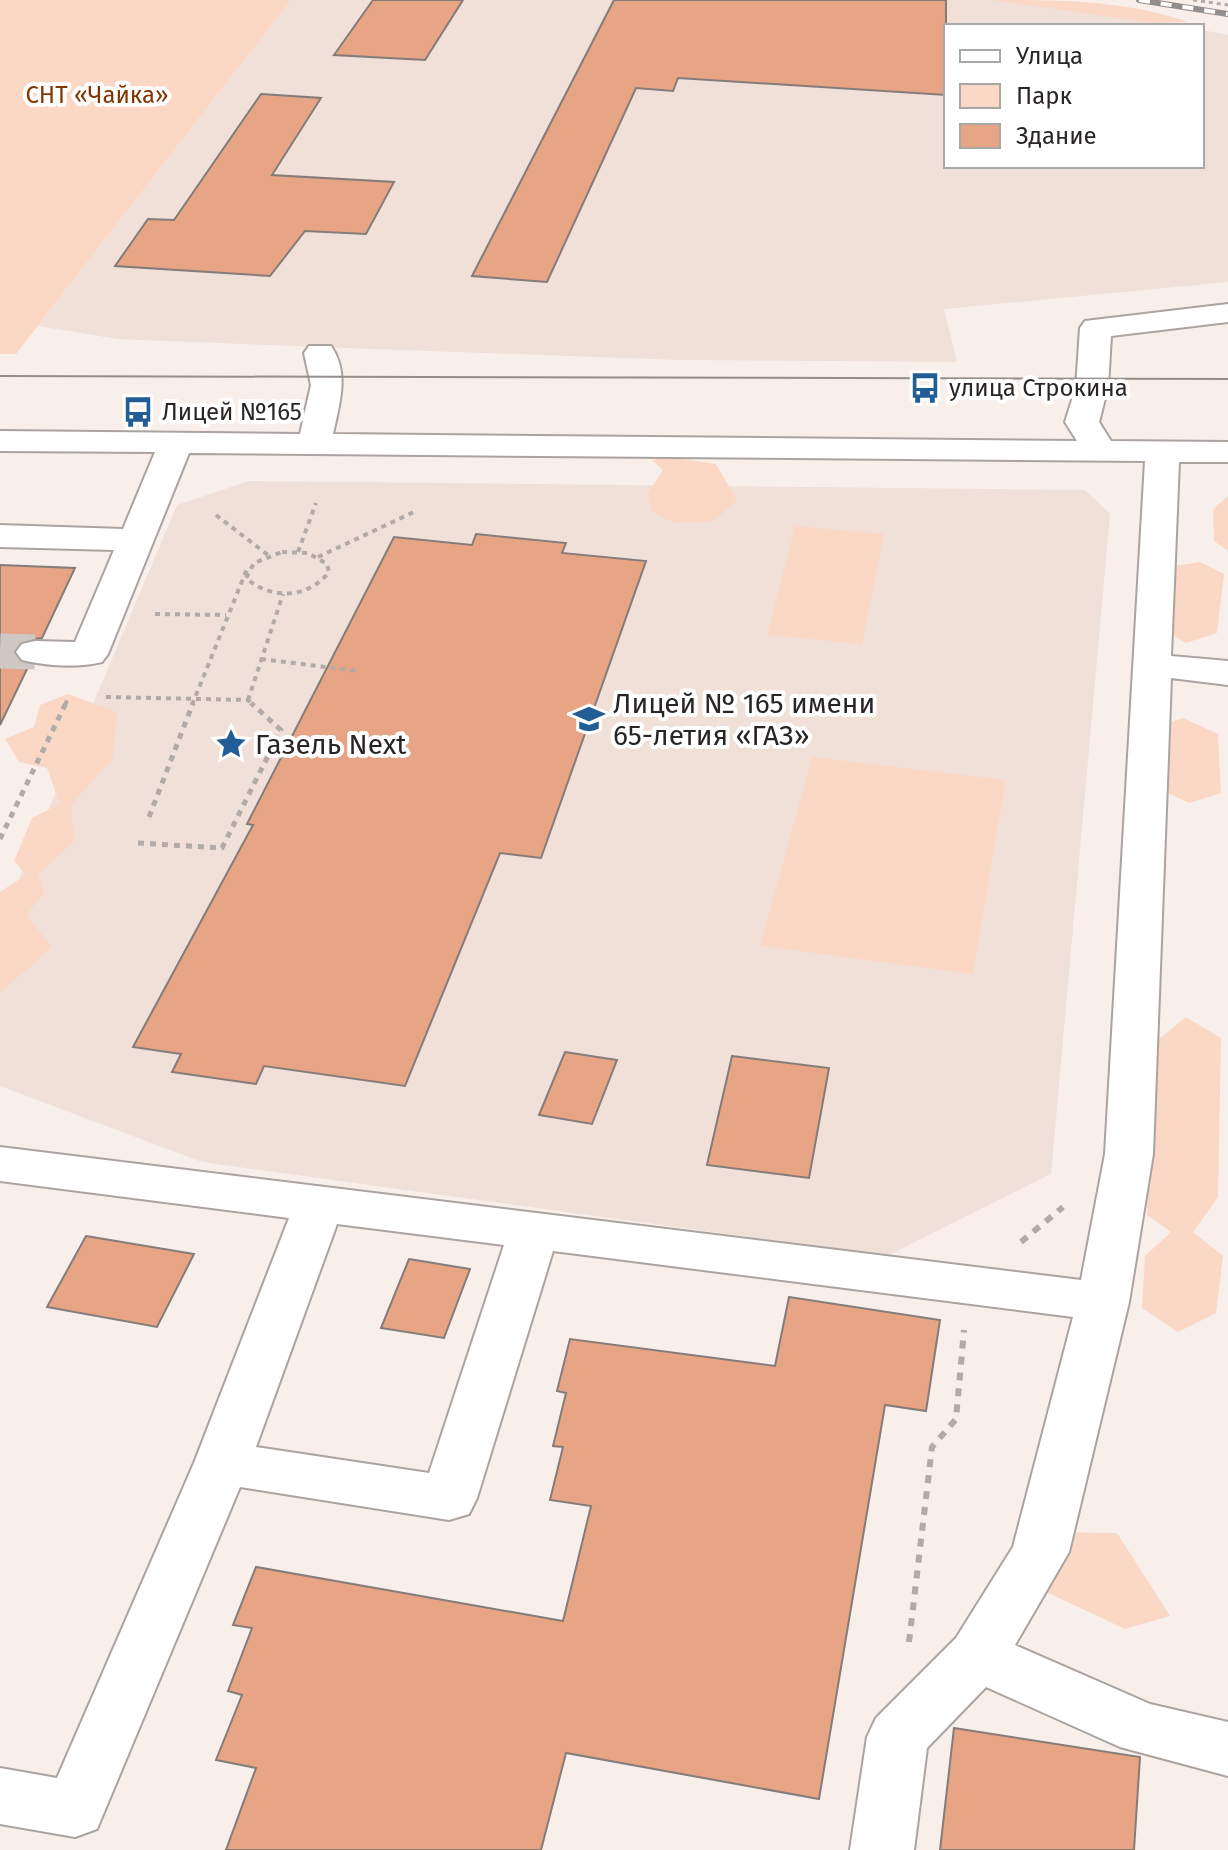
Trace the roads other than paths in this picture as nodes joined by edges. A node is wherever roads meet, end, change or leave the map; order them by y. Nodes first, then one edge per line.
1 (1228, 313) edge
2 (320, 353) dead end
3 (0, 441) edge
4 (177, 441) junction
5 (315, 442) junction
6 (1099, 449) junction
7 (1162, 451) junction
8 (1228, 452) edge
9 (0, 536) edge
10 (135, 540) junction
11 (35, 652) tunnel mouth
12 (1152, 665) junction
13 (1228, 673) edge
14 (0, 1164) edge
15 (320, 1203) junction
16 (535, 1229) junction
17 (1103, 1302) junction
18 (222, 1463) junction
19 (977, 1656) junction
20 (1228, 1749) edge
21 (0, 1796) edge
22 (882, 1850) edge

1 - 6 street
2 - 5 street
3 - 4 street
4 - 5 street
4 - 10 street
5 - 6 street
6 - 7 street
7 - 8 street
7 - 12 street
9 - 10 street
10 - 11 street
12 - 13 street
12 - 17 street
14 - 15 street
15 - 16 street
15 - 18 street
16 - 17 street
16 - 18 street
17 - 19 street
18 - 21 street
19 - 20 street
19 - 22 street

